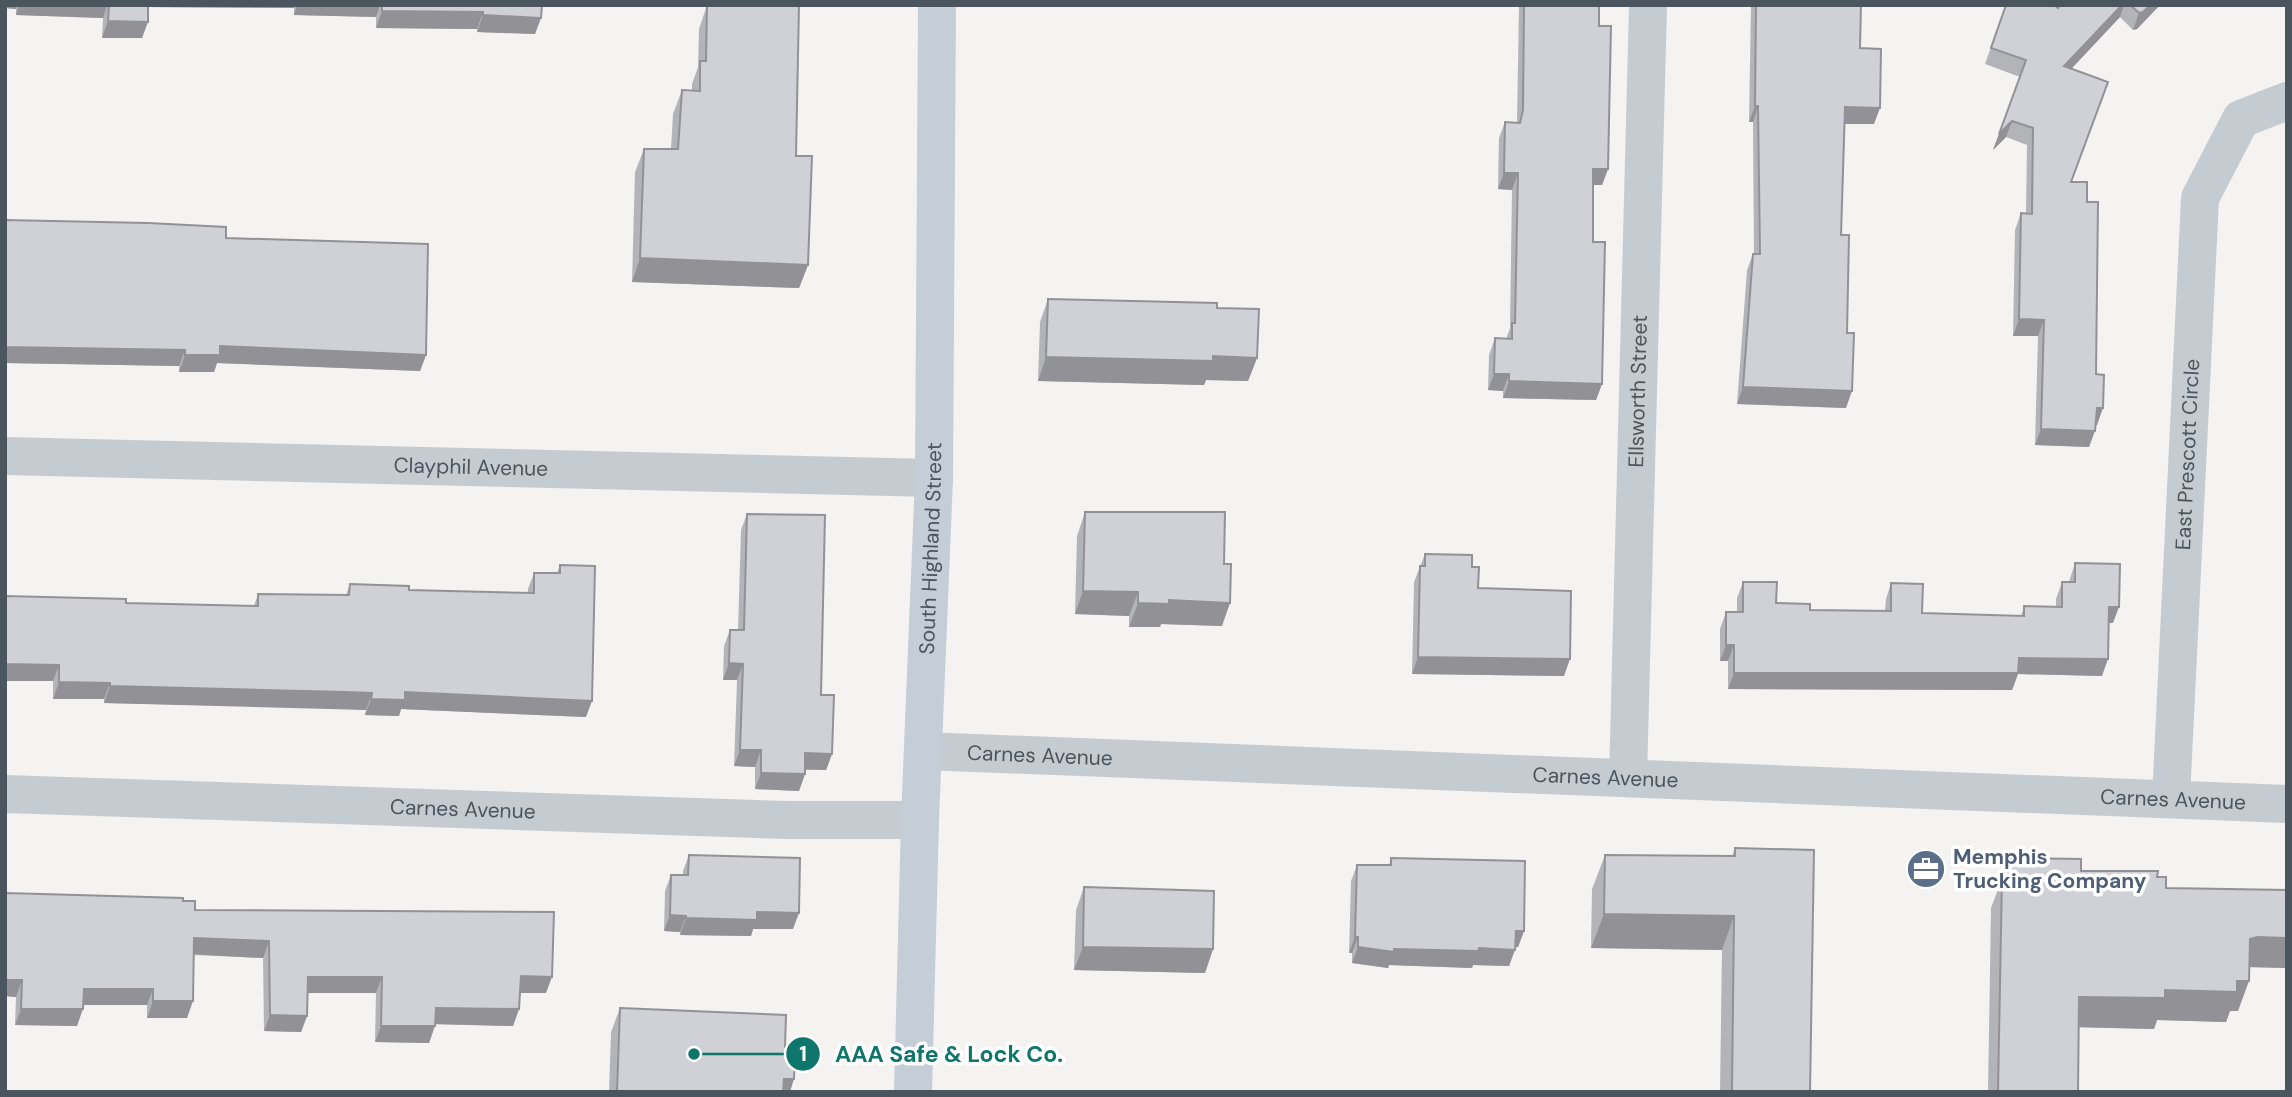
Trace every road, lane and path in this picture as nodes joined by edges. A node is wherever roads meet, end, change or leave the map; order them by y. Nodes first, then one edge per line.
1 (937, 5) edge
2 (1648, 5) edge
3 (2287, 101) edge
4 (5, 456) edge
5 (934, 478) junction
6 (924, 751) junction
7 (1628, 778) junction
8 (5, 794) edge
9 (2171, 799) junction
10 (2287, 804) edge
11 (920, 820) junction
12 (913, 1092) edge

1 - 5 main road, South Highland Street
2 - 7 street, Ellsworth Street
3 - 9 street, East Prescott Circle
4 - 5 street, Clayphil Avenue
5 - 6 main road, South Highland Street
6 - 7 street, Carnes Avenue
6 - 11 main road, South Highland Street
7 - 9 street, Carnes Avenue
8 - 11 street, Carnes Avenue
9 - 10 street, Carnes Avenue
11 - 12 main road, South Highland Street

